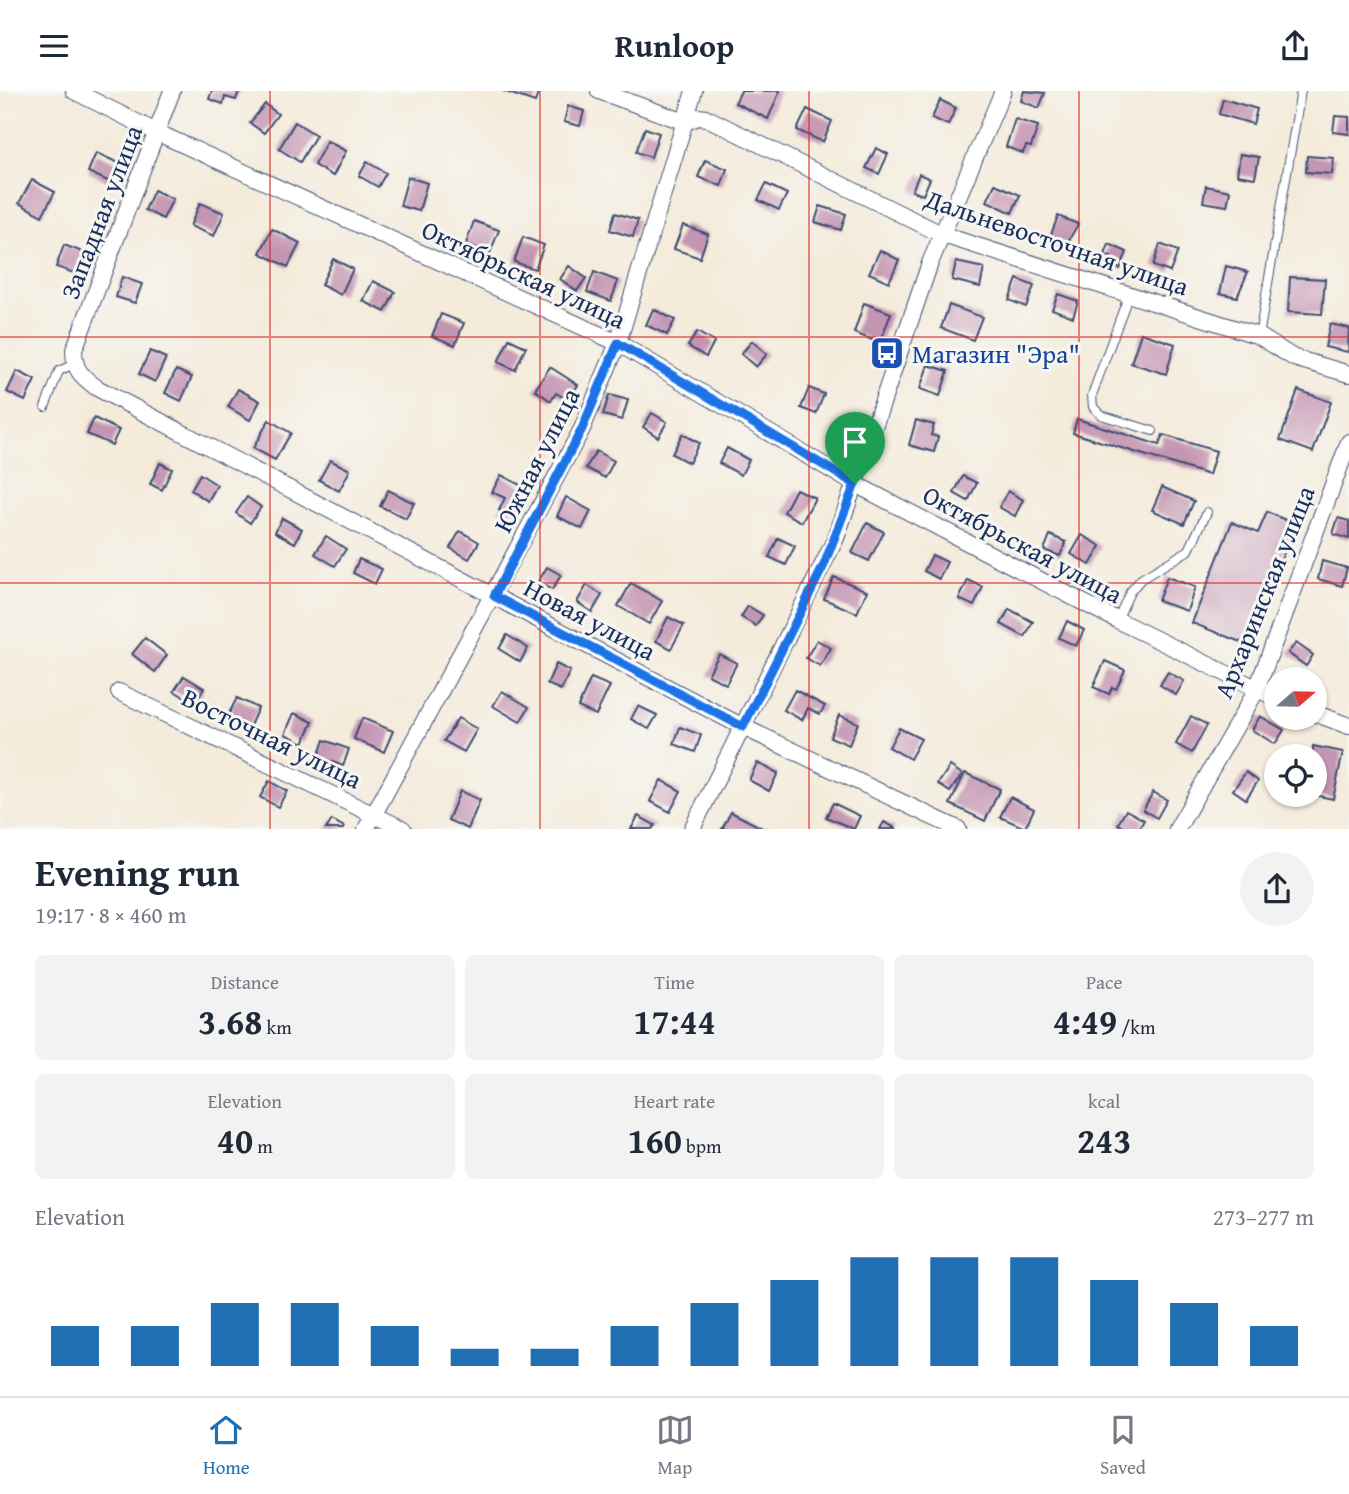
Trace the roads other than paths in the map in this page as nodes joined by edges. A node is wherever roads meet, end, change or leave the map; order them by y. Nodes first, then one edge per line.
1 (74, 91) edge
2 (172, 91) edge
3 (599, 91) edge
4 (694, 91) edge
5 (1003, 91) edge
6 (1301, 91) edge
7 (685, 122) junction
8 (158, 133) junction
9 (943, 235) junction
10 (1129, 294) junction
11 (1259, 337) junction
12 (618, 343) junction
13 (74, 357) junction
14 (1349, 374) edge
15 (44, 407) dead end
16 (1153, 431) dead end
17 (1349, 442) edge
18 (855, 484) junction
19 (1207, 512) dead end
20 (494, 596) junction
21 (1117, 621) junction
22 (1256, 691) junction
23 (119, 692) dead end
24 (1264, 694) edge
25 (1327, 718) edge
26 (1349, 726) edge
27 (743, 727) junction
28 (374, 814) junction
29 (366, 829) edge
30 (403, 829) edge
31 (692, 829) edge
32 (958, 829) edge
33 (1177, 829) edge

1 - 8 street, Октябрьская улица
2 - 8 street, Западная улица
3 - 7 street, Дальневосточная улица
4 - 7 street, Южная улица
5 - 9 street
6 - 11 lane
7 - 9 street, Дальневосточная улица
7 - 12 street, Южная улица
8 - 12 street, Октябрьская улица
8 - 13 street, Западная улица
9 - 10 street, Дальневосточная улица
9 - 18 street
10 - 11 street, Дальневосточная улица
10 - 16 lane
11 - 14 street, Дальневосточная улица
12 - 18 street, Октябрьская улица
12 - 20 street, Южная улица
13 - 15 lane
13 - 20 street, Новая улица
17 - 22 street, Архаринская улица
18 - 21 street, Октябрьская улица
18 - 27 street
19 - 21 lane
20 - 27 street, Новая улица
20 - 28 street, Южная улица
21 - 22 street, Октябрьская улица
22 - 24 street, Октябрьская улица
22 - 33 street, Архаринская улица
23 - 28 street, Восточная улица
25 - 26 street
27 - 31 street
27 - 32 street, Новая улица
28 - 29 street, Южная улица
28 - 30 street, Восточная улица

